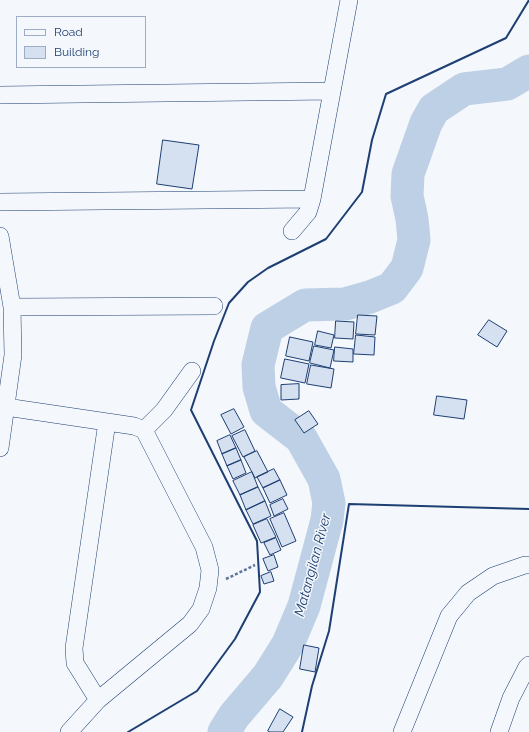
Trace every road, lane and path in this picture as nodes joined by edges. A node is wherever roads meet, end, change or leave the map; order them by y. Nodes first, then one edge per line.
1 (349, 0) edge
2 (332, 91) junction
3 (0, 95) edge
4 (312, 199) junction
5 (0, 202) edge
6 (292, 231) dead end
7 (0, 236) edge
8 (214, 306) dead end
9 (12, 307) junction
10 (192, 371) dead end
11 (6, 407) junction
12 (107, 422) junction
13 (144, 430) junction
14 (0, 448) edge
15 (529, 564) edge
16 (255, 565) dead end
17 (208, 588) junction
18 (529, 665) edge
19 (98, 700) junction
20 (69, 732) edge
21 (402, 732) edge
22 (499, 732) edge

1 - 2 street
2 - 3 street
2 - 4 street
4 - 5 street
4 - 6 street
7 - 9 street
8 - 9 street
9 - 11 street
10 - 13 street
11 - 12 street
11 - 14 street
12 - 13 street
12 - 19 street
13 - 17 street
15 - 21 street
16 - 17 path
17 - 19 street
18 - 22 street
19 - 20 street

